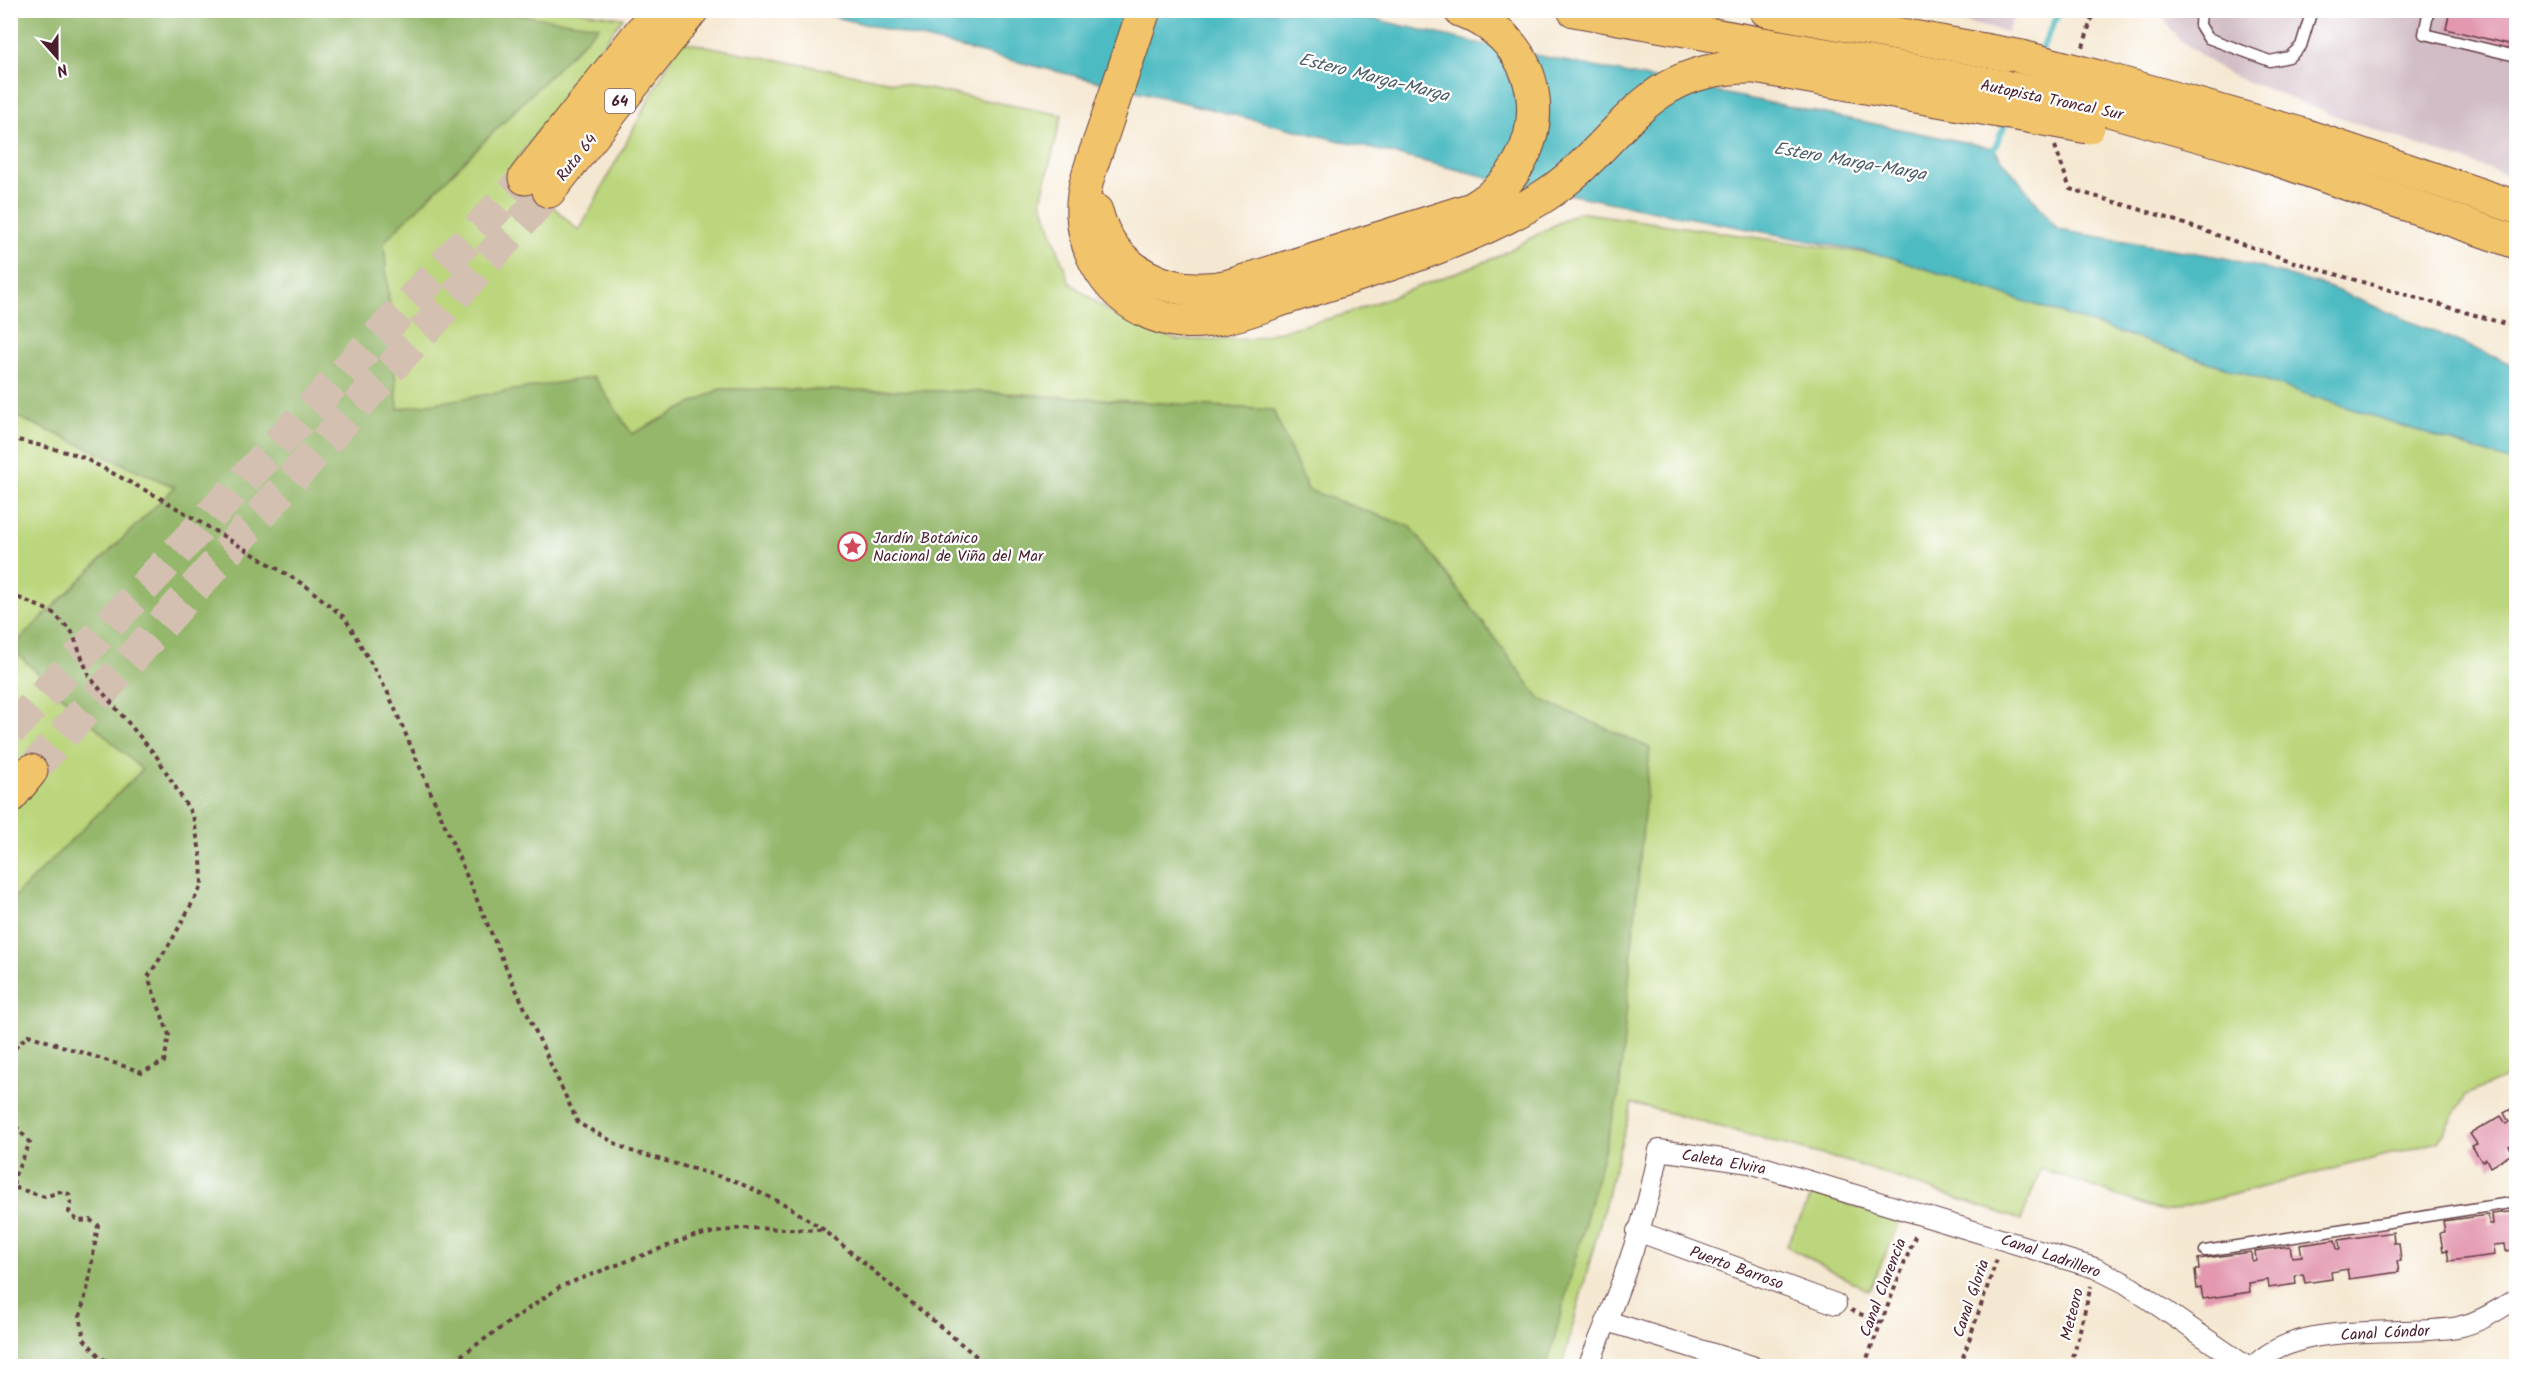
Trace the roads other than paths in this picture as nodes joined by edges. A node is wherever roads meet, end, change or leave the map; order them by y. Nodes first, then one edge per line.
1 (658, 10) edge
2 (692, 10) edge
3 (1144, 10) edge
4 (1460, 10) edge
5 (1574, 10) edge
6 (1766, 10) edge
7 (1852, 10) edge
8 (2201, 10) edge
9 (2312, 10) edge
10 (2429, 10) edge
11 (2517, 56) edge
12 (2022, 57) junction
13 (2001, 99) junction
14 (2096, 104) junction
15 (1093, 164) junction
16 (2465, 189) junction
17 (2517, 192) edge
18 (2517, 207) edge
19 (2517, 242) edge
20 (31, 771) tunnel mouth
21 (10, 797) edge
22 (2517, 1202) edge
23 (1904, 1210) joint
24 (1637, 1231) junction
25 (2205, 1251) dead end
26 (2517, 1299) edge
27 (1836, 1304) road end
28 (1607, 1321) junction
29 (1588, 1366) edge
30 (1752, 1366) edge
31 (2246, 1366) edge
32 (2254, 1366) edge

1 - 2 highway, Ruta 64 / 64
3 - 15 highway
4 - 15 highway
5 - 13 highway, Autopista Troncal Sur
6 - 12 highway, Autopista Troncal Sur
7 - 12 highway
8 - 9 lane
10 - 11 lane
12 - 14 highway, Autopista Troncal Sur, bridge
13 - 14 highway, Autopista Troncal Sur, bridge
13 - 15 highway
14 - 16 highway, Autopista Troncal Sur
14 - 19 highway, Autopista Troncal Sur
16 - 17 highway
16 - 18 highway, Autopista Troncal Sur
20 - 21 highway
22 - 25 lane
23 - 24 street, Caleta Elvira
23 - 31 street, Canal Ladrillero
24 - 27 street, Puerto Barroso
24 - 28 street
26 - 32 street, Canal Cóndor
28 - 29 street
28 - 30 street

